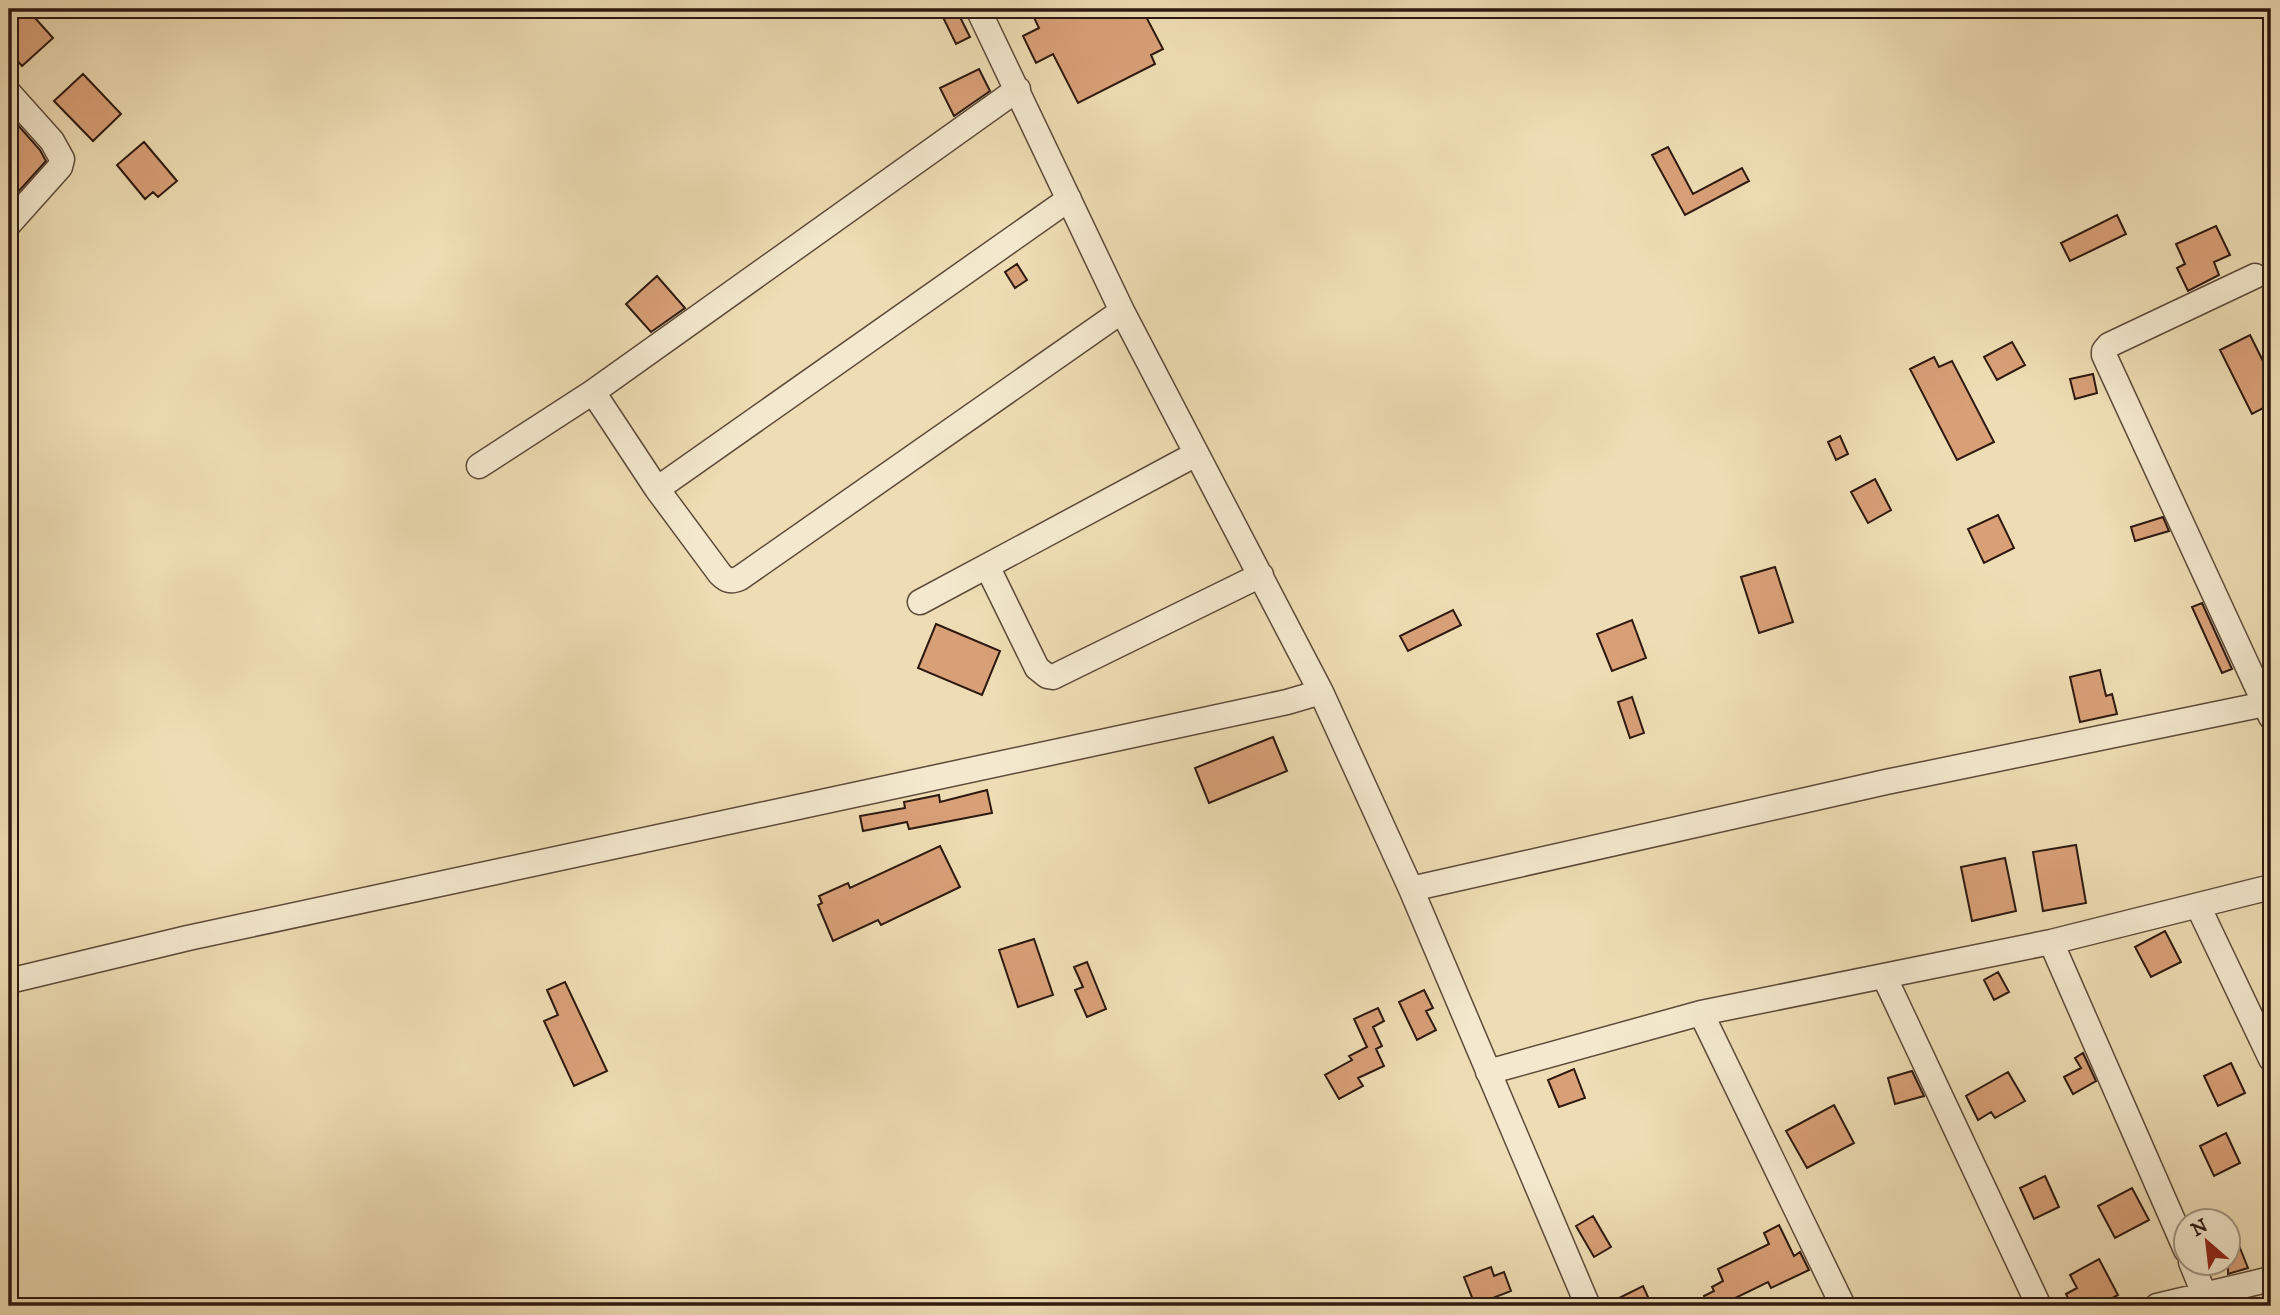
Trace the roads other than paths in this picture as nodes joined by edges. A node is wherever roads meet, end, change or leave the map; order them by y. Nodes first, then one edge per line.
1 (978, 9) edge
2 (1018, 89) junction
3 (9, 93) edge
4 (1069, 199) junction
5 (9, 225) edge
6 (2255, 276) dead end
7 (1122, 311) junction
8 (593, 391) junction
9 (1196, 454) junction
10 (479, 466) dead end
11 (657, 489) junction
12 (987, 566) junction
13 (1261, 575) junction
14 (920, 602) dead end
15 (1321, 692) junction
16 (2268, 711) edge
17 (2271, 887) edge
18 (1410, 890) junction
19 (2198, 906) junction
20 (2050, 942) junction
21 (1884, 976) junction
22 (9, 981) edge
23 (1701, 1013) junction
24 (2271, 1059) edge
25 (1488, 1072) junction
26 (2172, 1218) edge
27 (2197, 1276) edge
28 (2271, 1279) edge
29 (2204, 1294) junction
30 (1588, 1306) edge
31 (1843, 1306) edge
32 (2039, 1306) edge
33 (2157, 1306) edge

1 - 2 street
2 - 4 street
2 - 8 street
3 - 5 street
4 - 7 street
4 - 11 street
6 - 16 street
7 - 9 street
7 - 11 street
8 - 10 street
8 - 11 street
9 - 12 street
9 - 13 street
12 - 13 street
12 - 14 street
13 - 15 street
15 - 18 street
15 - 22 street
16 - 18 street
17 - 19 street
18 - 25 street
19 - 20 street
19 - 24 street
20 - 21 street
20 - 26 street
21 - 23 street
21 - 32 street
23 - 25 street
23 - 31 street
25 - 30 street
27 - 29 street
28 - 29 street
29 - 33 street

